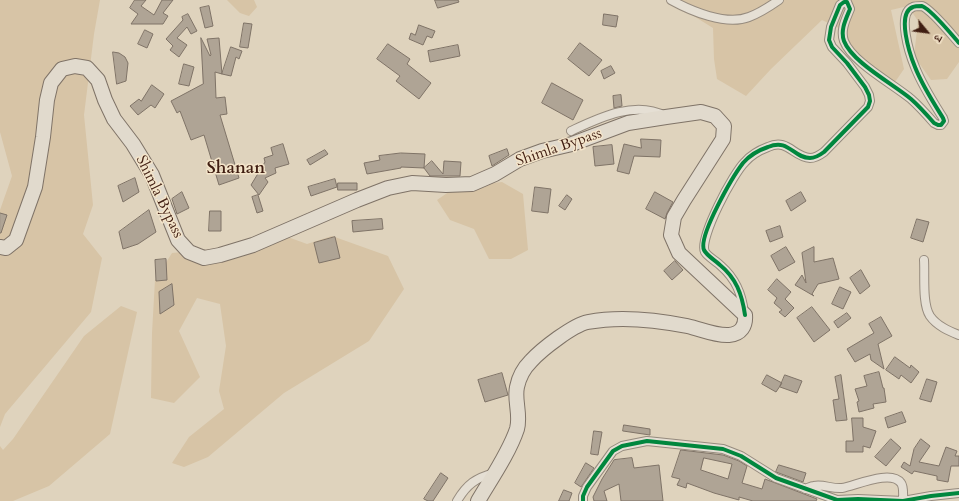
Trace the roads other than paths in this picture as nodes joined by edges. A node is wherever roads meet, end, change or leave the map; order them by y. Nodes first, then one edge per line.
1 (671, 0) edge
2 (778, 0) edge
3 (844, 1) edge
4 (959, 43) edge
5 (666, 116) junction
6 (571, 131) dead end
7 (0, 247) edge
8 (924, 260) dead end
9 (745, 314) junction
10 (959, 335) edge
11 (494, 473) junction
12 (806, 489) junction
13 (959, 493) edge
14 (457, 501) edge
15 (478, 501) edge
16 (583, 501) edge
17 (903, 501) edge

1 - 2 street
3 - 4 street
3 - 9 street
5 - 6 street
5 - 7 highway, Shimla Bypass
5 - 9 highway, Shimla Bypass
8 - 10 street
9 - 11 highway
11 - 14 street
11 - 15 highway
12 - 16 street
12 - 17 street
12 - 17 street
13 - 17 street

